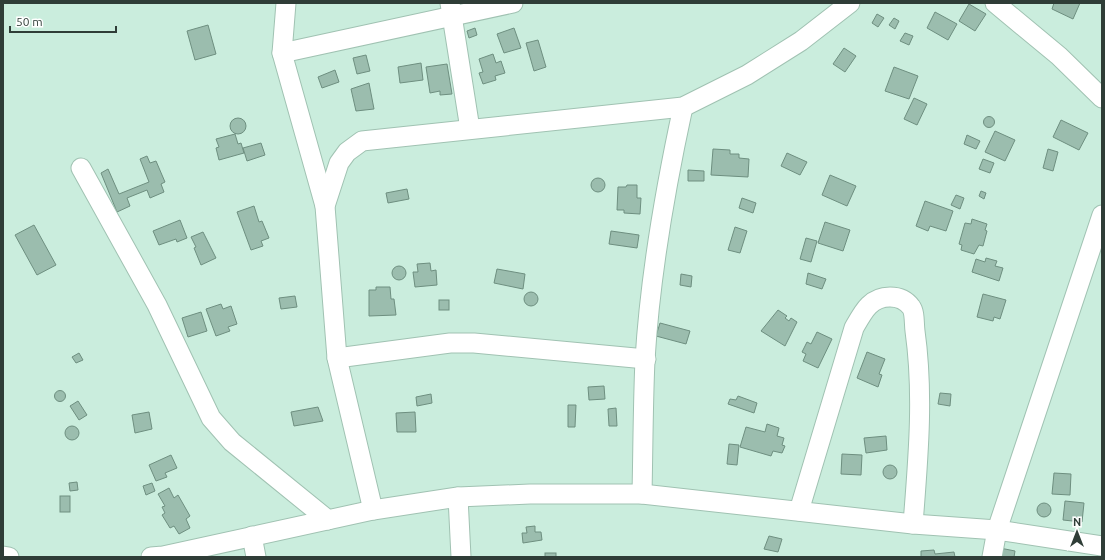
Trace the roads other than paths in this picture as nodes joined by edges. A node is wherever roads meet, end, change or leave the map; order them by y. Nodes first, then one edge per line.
1 (286, 3) edge
2 (513, 3) edge
3 (850, 3) edge
4 (995, 3) edge
5 (451, 10) edge
6 (282, 53) junction
7 (1102, 98) edge
8 (683, 107) junction
9 (470, 129) junction
10 (81, 168) dead end
11 (325, 206) junction
12 (1102, 215) edge
13 (337, 358) junction
14 (646, 359) junction
15 (642, 494) junction
16 (458, 497) junction
17 (373, 510) junction
18 (799, 511) junction
19 (328, 520) junction
20 (913, 524) junction
21 (997, 530) junction
22 (252, 536) junction
23 (1102, 546) edge
24 (3, 556) edge
25 (9, 557) edge
26 (151, 557) edge
27 (256, 557) edge
28 (461, 557) edge
29 (992, 557) edge

1 - 6 street
2 - 5 street
3 - 8 street
4 - 7 street
5 - 6 street
5 - 9 street
6 - 11 street
8 - 9 street
8 - 14 street
9 - 11 street
10 - 19 street
11 - 13 street
12 - 21 street
13 - 14 street
13 - 17 street
14 - 15 street
15 - 16 street
15 - 18 street
16 - 17 street
16 - 28 street
17 - 19 street
18 - 20 street
18 - 20 street
19 - 22 street
20 - 21 street
21 - 23 street
21 - 29 street
22 - 26 street
22 - 27 street
24 - 25 street

